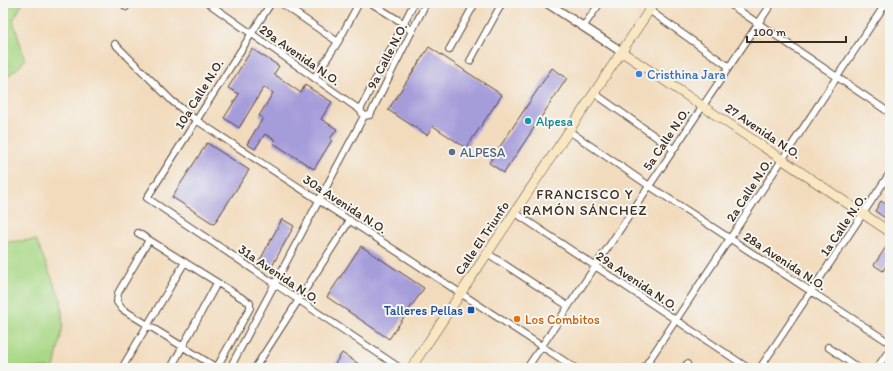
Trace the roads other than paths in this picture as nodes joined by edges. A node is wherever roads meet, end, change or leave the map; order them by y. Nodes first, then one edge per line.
1 (208, 3) edge
2 (271, 3) edge
3 (281, 3) edge
4 (359, 3) edge
5 (371, 3) edge
6 (414, 3) edge
7 (426, 3) edge
8 (475, 3) edge
9 (502, 3) edge
10 (600, 3) edge
11 (728, 3) edge
12 (772, 3) edge
13 (886, 3) edge
14 (550, 4) edge
15 (651, 7) edge
16 (403, 23) junction
17 (758, 24) junction
18 (584, 27) junction
19 (412, 32) junction
20 (251, 34) junction
21 (338, 42) junction
22 (115, 44) dead end
23 (449, 50) dead end
24 (622, 52) junction
25 (470, 61) dead end
26 (728, 66) junction
27 (837, 77) junction
28 (314, 78) junction
29 (594, 93) junction
30 (701, 106) junction
31 (360, 110) junction
32 (890, 113) edge
33 (364, 116) junction
34 (196, 120) junction
35 (569, 131) junction
36 (673, 149) junction
37 (782, 160) junction
38 (890, 173) edge
39 (648, 185) junction
40 (146, 198) joint
41 (320, 200) junction
42 (514, 212) junction
43 (863, 214) junction
44 (350, 220) junction
45 (890, 232) edge
46 (138, 233) dead end
47 (730, 239) junction
48 (149, 240) junction
49 (487, 253) junction
50 (184, 262) junction
51 (594, 266) junction
52 (217, 283) junction
53 (275, 285) junction
54 (811, 291) junction
55 (461, 292) junction
56 (298, 300) junction
57 (568, 306) junction
58 (676, 320) junction
59 (147, 325) junction
60 (890, 343) edge
61 (541, 346) junction
62 (828, 347) dead end
63 (182, 348) junction
64 (890, 349) edge
65 (122, 368) edge
66 (171, 368) edge
67 (218, 368) edge
68 (230, 368) edge
69 (255, 368) edge
70 (400, 368) edge
71 (411, 368) edge
72 (527, 368) edge
73 (575, 368) edge
74 (644, 368) edge
75 (748, 368) edge
76 (760, 368) edge
77 (858, 368) edge
78 (877, 368) edge

1 - 20 street, 29a Avenida N.O.
2 - 20 street, 10a Calle N.O.
3 - 21 street
4 - 21 street
5 - 16 street
6 - 16 street, 9a Calle N.O.
7 - 19 street, 9a Calle N.O.
8 - 23 street
9 - 25 street
10 - 18 street
11 - 17 street
12 - 17 street, 5a Calle N.O.
13 - 27 street, 2a Calle N.O.
14 - 18 street
15 - 24 main road, Calle El Triunfo
15 - 26 street
16 - 19 street
16 - 31 street, 9a Calle N.O.
17 - 26 street, 5a Calle N.O.
17 - 27 street
18 - 24 street
19 - 33 street, 9a Calle N.O.
20 - 28 street, 29a Avenida N.O.
20 - 34 street, 10a Calle N.O.
21 - 28 street
22 - 34 street, 30a Avenida N.O.
24 - 29 main road, Calle El Triunfo
24 - 30 main road, 27 Avenida N.O.
26 - 30 street, 5a Calle N.O.
27 - 32 street
27 - 37 street, 2a Calle N.O.
28 - 31 street, 29a Avenida N.O.
29 - 35 main road, Calle El Triunfo
29 - 36 street
30 - 36 street, 5a Calle N.O.
30 - 37 main road, 27 Avenida N.O.
31 - 33 street
33 - 41 street, 9a Calle N.O.
34 - 40 street, 10a Calle N.O.
34 - 41 street, 30a Avenida N.O.
35 - 39 street, 28a Avenida N.O.
35 - 42 main road, Calle El Triunfo
36 - 39 street, 5a Calle N.O.
37 - 43 main road, 27 Avenida N.O.
37 - 47 street, 2a Calle N.O.
38 - 43 street, 1a Calle N.O.
39 - 47 street, 28a Avenida N.O.
39 - 51 street, 5a Calle N.O.
40 - 53 street, 31a Avenida N.O.
41 - 44 street, 30a Avenida N.O.
41 - 53 street, 9a Calle N.O.
42 - 49 main road, Calle El Triunfo
42 - 51 street, 29a Avenida N.O.
43 - 45 main road, 27 Avenida N.O.
43 - 54 street, 1a Calle N.O.
44 - 55 street, 30a Avenida N.O.
44 - 56 street
46 - 48 street
47 - 54 street, 28a Avenida N.O.
47 - 58 street, 2a Calle N.O.
48 - 50 street
48 - 59 street
49 - 55 main road, Calle El Triunfo
49 - 57 street
50 - 52 street
50 - 59 street
51 - 57 street, 5a Calle N.O.
51 - 58 street, 29a Avenida N.O.
52 - 63 street
52 - 67 street
53 - 56 street, 31a Avenida N.O.
53 - 68 street, 9a Calle N.O.
54 - 60 street, 28a Avenida N.O.
54 - 76 street, 1a Calle N.O.
55 - 61 street, 30a Avenida N.O.
55 - 71 main road, Calle El Triunfo
56 - 69 street
56 - 70 street, 31a Avenida N.O.
57 - 61 street, 5a Calle N.O.
58 - 74 street, 2a Calle N.O.
58 - 75 street, 29a Avenida N.O.
59 - 63 street
59 - 65 street
61 - 72 street, 5a Calle N.O.
61 - 73 street, 30a Avenida N.O.
62 - 77 street
63 - 66 street
63 - 67 street
64 - 78 street

